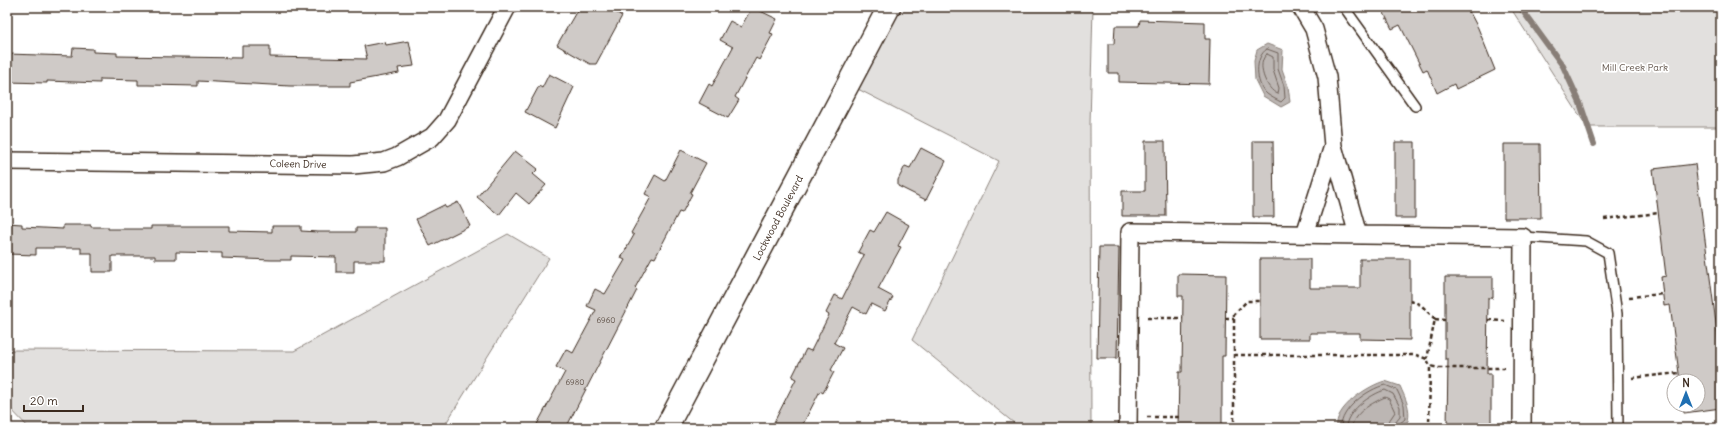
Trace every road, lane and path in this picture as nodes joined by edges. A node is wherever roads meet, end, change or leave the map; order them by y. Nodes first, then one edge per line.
1 (507, 7) edge
2 (889, 7) edge
3 (1301, 7) edge
4 (1344, 7) edge
5 (1415, 106) dead end
6 (1333, 146) junction
7 (7, 161) edge
8 (1659, 213) dead end
9 (1604, 219) dead end
10 (1305, 234) junction
11 (1358, 235) junction
12 (1523, 237) junction
13 (1663, 294) dead end
14 (1615, 299) junction
15 (1410, 300) dead end
16 (1260, 301) dead end
17 (1129, 318) junction
18 (1182, 318) dead end
19 (1225, 318) dead end
20 (1234, 318) junction
21 (1436, 319) junction
22 (1445, 320) dead end
23 (1234, 355) junction
24 (1427, 359) junction
25 (1430, 366) junction
26 (1522, 368) junction
27 (1666, 374) edge
28 (1618, 380) junction
29 (1178, 417) dead end
30 (1128, 422) edge
31 (666, 428) edge
32 (1234, 428) edge
33 (1429, 428) edge
34 (1522, 428) edge
35 (1618, 428) edge

1 - 7 street, Coleen Drive
2 - 31 main road, Lockwood Boulevard
3 - 6 street
4 - 5 lane
6 - 10 street
6 - 11 street
8 - 9 path
10 - 11 street
10 - 17 street
11 - 12 street
12 - 14 lane
12 - 26 street
13 - 14 path
14 - 28 lane
15 - 21 path
16 - 20 path
17 - 18 path
17 - 30 street
19 - 20 path
20 - 23 path
21 - 22 path
21 - 24 path
23 - 24 path
23 - 32 path
24 - 25 path
25 - 26 path
25 - 33 path
26 - 34 street
27 - 28 path
28 - 35 lane
29 - 30 path

